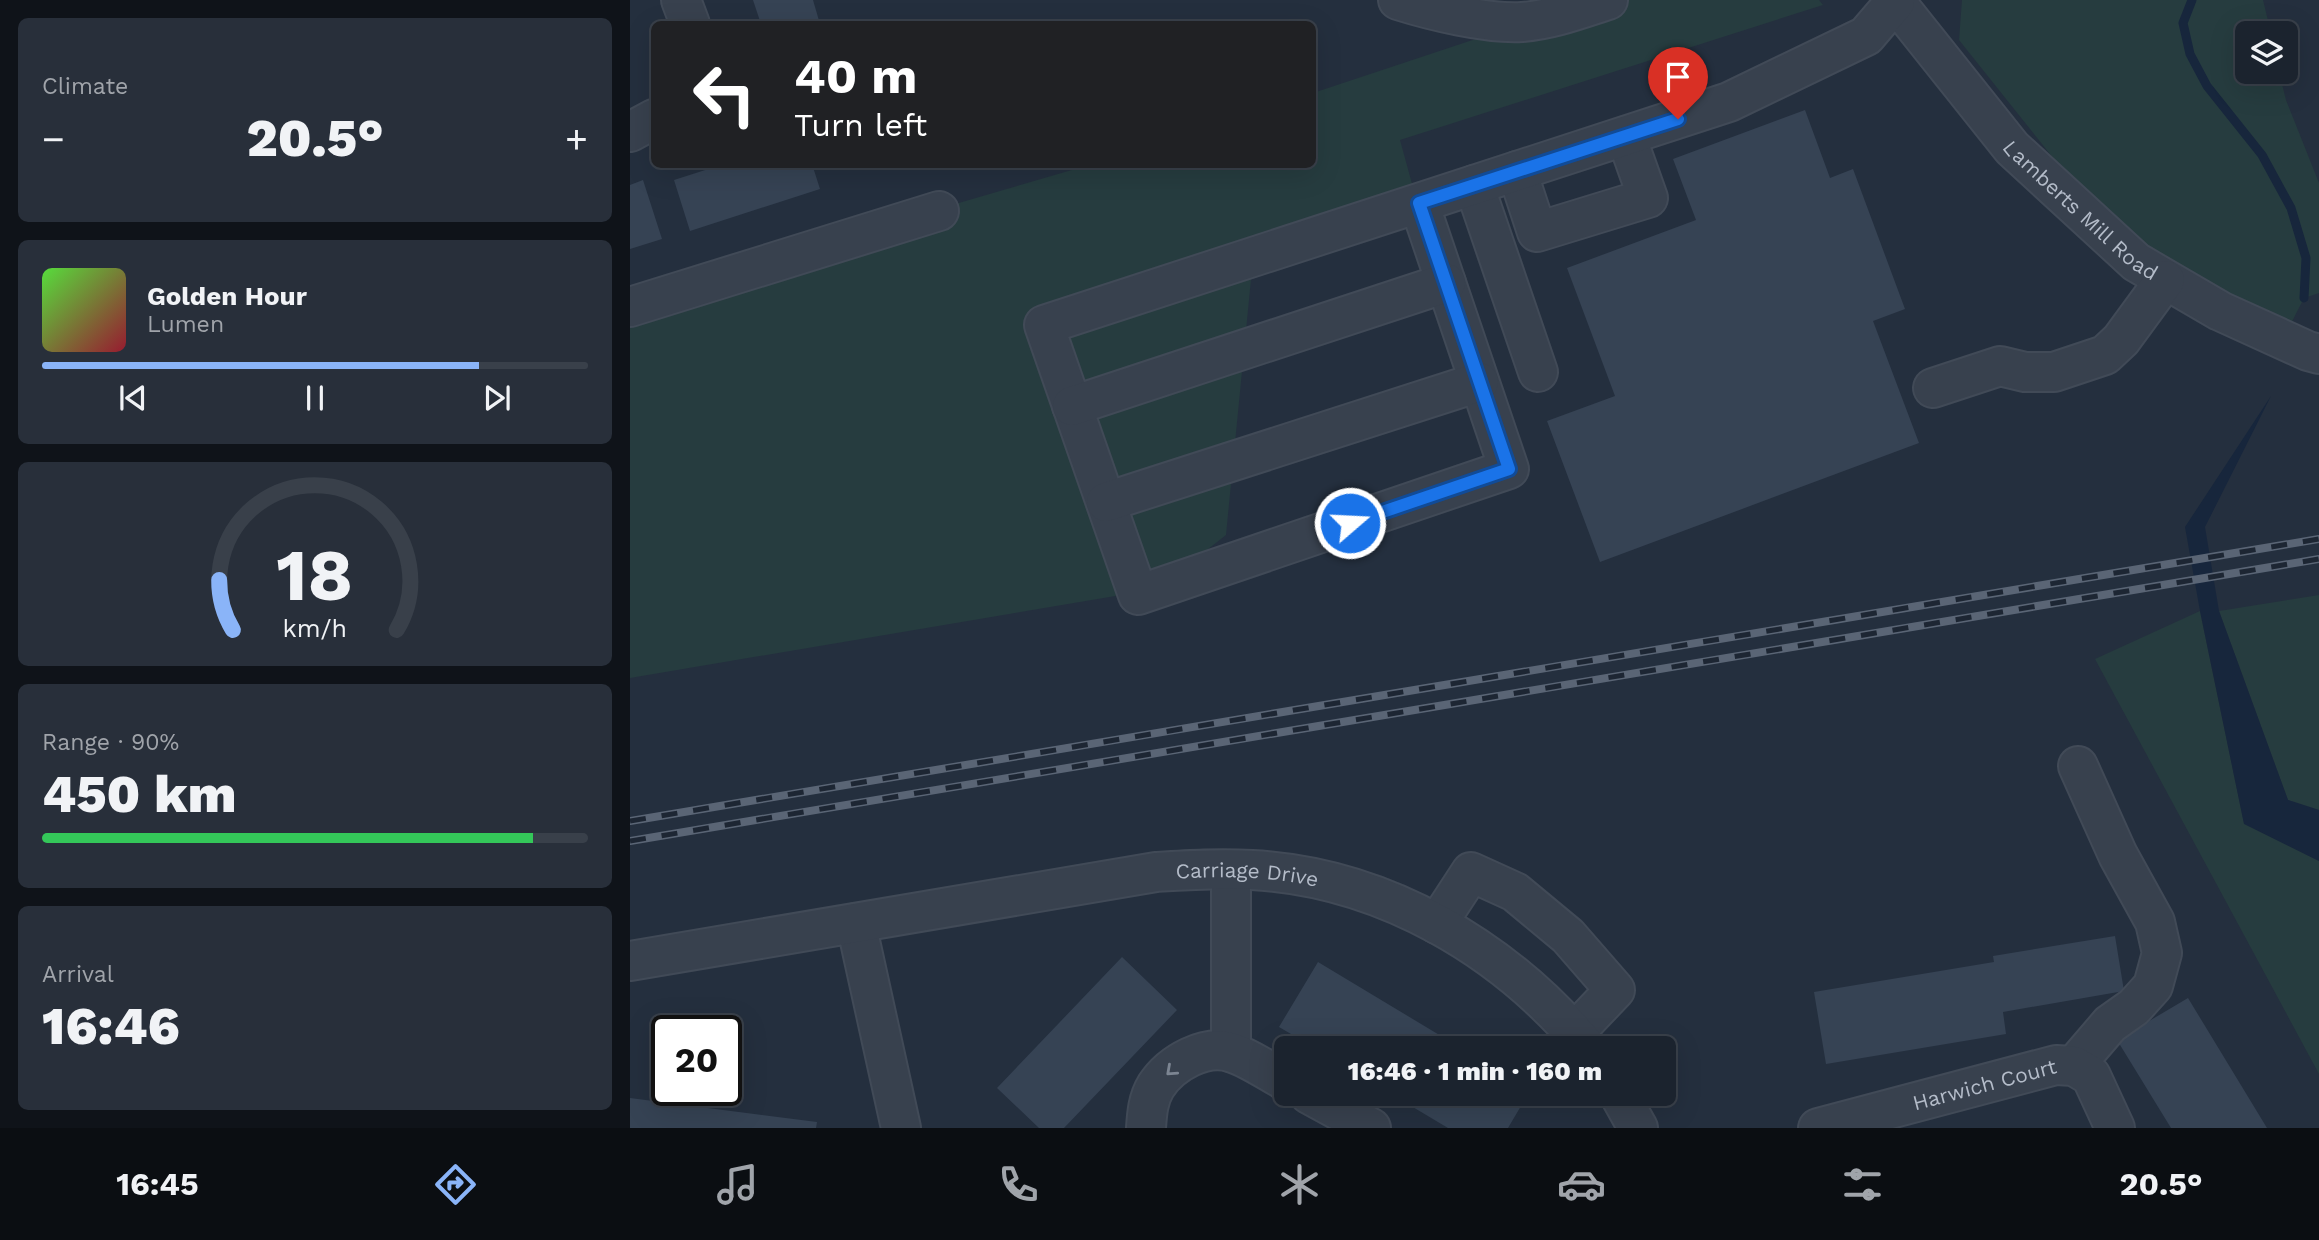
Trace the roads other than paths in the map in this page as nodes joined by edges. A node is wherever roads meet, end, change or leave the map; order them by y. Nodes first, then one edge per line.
1 (681, 0) edge
2 (1398, 0) edge
3 (1608, 0) edge
4 (1895, 1) edge
5 (689, 21) edge
6 (651, 121) edge
7 (630, 132) edge
8 (1626, 136) junction
9 (1517, 171) junction
10 (1474, 185) junction
11 (1419, 203) junction
12 (939, 211) dead end
13 (2165, 280) junction
14 (1446, 283) junction
15 (630, 307) edge
16 (2319, 354) edge
17 (1538, 372) dead end
18 (1479, 382) junction
19 (1933, 388) dead end
20 (1072, 407) junction
21 (1106, 502) junction
22 (2078, 766) dead end
23 (1231, 870) junction
24 (856, 923) junction
25 (1437, 923) junction
26 (630, 961) edge
27 (1576, 1036) edge
28 (1584, 1036) edge
29 (1231, 1052) junction
30 (2074, 1066) junction
31 (1274, 1075) edge
32 (1331, 1106) edge
33 (1626, 1106) edge
34 (901, 1128) edge
35 (1146, 1128) edge
36 (1371, 1128) edge
37 (1638, 1128) edge
38 (1818, 1128) edge
39 (2115, 1128) edge

1 - 5 street
2 - 3 street
4 - 8 street
4 - 13 street, Lamberts Mill Road
6 - 7 street
8 - 9 street
8 - 9 street
9 - 10 street
10 - 11 street
10 - 17 street
11 - 14 street
11 - 20 street
12 - 15 street
13 - 16 street, Lamberts Mill Road
13 - 19 street
14 - 18 street
14 - 20 street
18 - 21 street
18 - 21 street
20 - 21 street
22 - 30 street
23 - 24 street, Carriage Drive
23 - 25 street, Carriage Drive
23 - 29 street
24 - 26 street, Carriage Drive
24 - 34 street
25 - 27 street, Carriage Drive
25 - 28 street
29 - 31 street
29 -> 35 street
30 - 38 street, Harwich Court
30 - 39 street, Harwich Court
32 - 36 street
33 - 37 street

